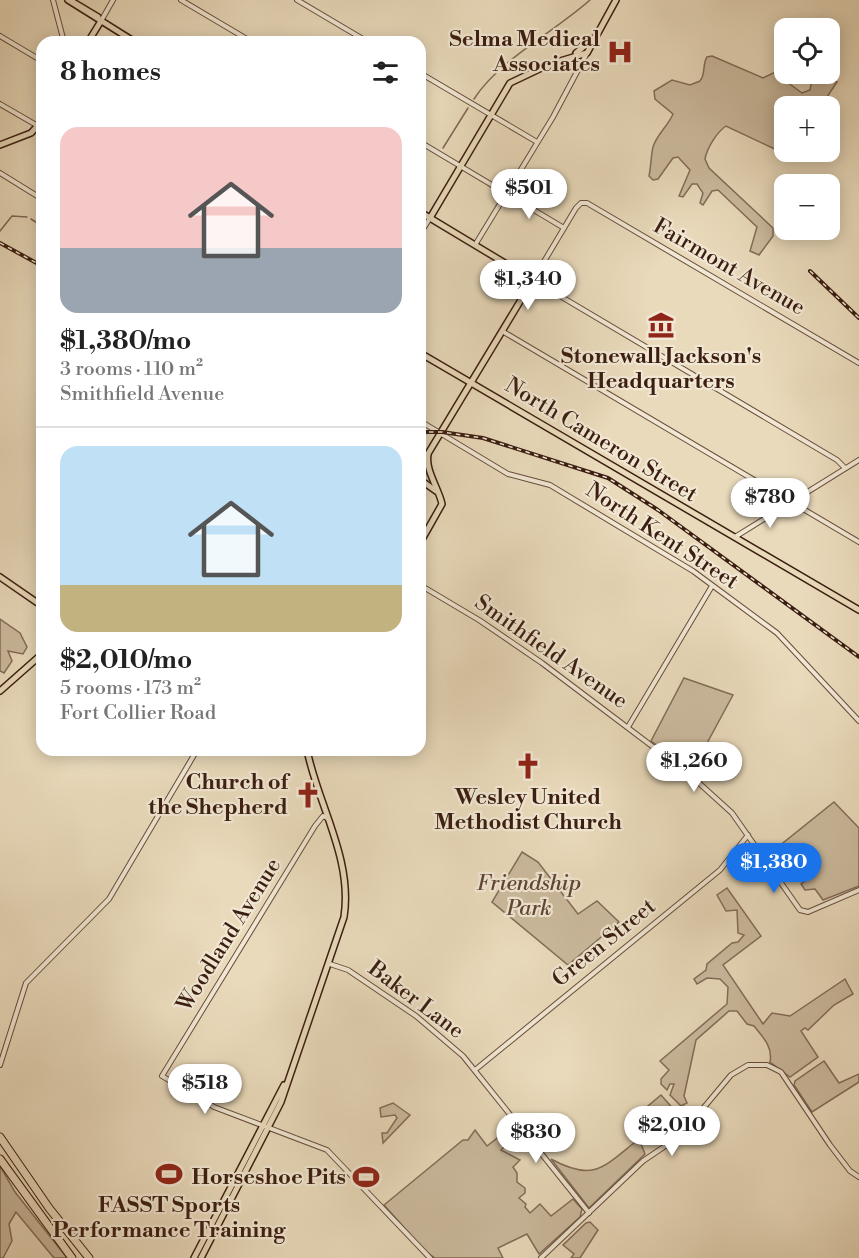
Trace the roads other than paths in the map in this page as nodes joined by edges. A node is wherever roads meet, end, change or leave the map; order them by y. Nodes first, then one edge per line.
1 (53, 0) edge
2 (69, 0) edge
3 (113, 0) edge
4 (181, 0) edge
5 (297, 0) edge
6 (616, 0) edge
7 (101, 21) junction
8 (597, 35) junction
9 (0, 36) edge
10 (62, 36) edge
11 (92, 36) edge
12 (125, 36) edge
13 (242, 36) edge
14 (358, 36) edge
15 (587, 53) junction
16 (36, 57) edge
17 (569, 58) junction
18 (426, 77) edge
19 (0, 104) edge
20 (491, 115) junction
21 (36, 126) edge
22 (36, 130) edge
23 (537, 142) junction
24 (0, 145) edge
25 (426, 146) edge
26 (460, 166) junction
27 (0, 173) edge
28 (506, 194) junction
29 (36, 195) edge
30 (426, 216) edge
31 (430, 218) junction
32 (426, 224) edge
33 (564, 228) junction
34 (475, 245) junction
35 (533, 280) junction
36 (502, 331) junction
37 (426, 356) edge
38 (859, 363) edge
39 (472, 382) junction
40 (426, 425) edge
41 (441, 434) junction
42 (429, 452) junction
43 (426, 457) edge
44 (859, 460) edge
45 (845, 468) junction
46 (431, 472) junction
47 (426, 478) edge
48 (434, 480) junction
49 (426, 481) edge
50 (426, 483) edge
51 (436, 491) junction
52 (794, 502) junction
53 (426, 533) edge
54 (735, 538) junction
55 (859, 542) edge
56 (0, 577) edge
57 (712, 585) junction
58 (426, 589) edge
59 (36, 602) edge
60 (859, 610) edge
61 (36, 659) edge
62 (0, 691) edge
63 (859, 721) edge
64 (628, 727) junction
65 (193, 756) edge
66 (310, 756) edge
67 (328, 818) junction
68 (748, 835) junction
69 (859, 890) edge
70 (330, 964) junction
71 (0, 1065) edge
72 (475, 1070) junction
73 (267, 1126) junction
74 (0, 1137) edge
75 (0, 1159) edge
76 (859, 1177) edge
77 (589, 1213) junction
78 (205, 1244) junction
79 (72, 1258) edge
80 (89, 1258) edge
81 (194, 1258) edge
82 (201, 1258) edge
83 (430, 1258) edge
84 (541, 1258) edge

1 - 10 street
2 - 7 main road
3 - 7 street
4 - 13 street
5 - 14 street
6 - 8 main road
7 - 11 main road
7 - 12 main road
8 - 15 main road
8 - 17 main road
9 - 16 street
15 - 17 main road
15 - 23 street
17 - 20 main road
18 - 20 street
19 - 21 street
20 - 23 street
20 - 26 main road
22 - 24 main road
23 - 28 street
25 - 26 street
26 - 28 street
26 - 31 main road
27 - 29 street
28 - 33 street
28 - 34 street
30 - 31 main road
31 - 32 street
31 - 34 main road
33 - 35 street
33 - 38 street, Fairmont Avenue
34 - 35 main road
35 - 36 main road
35 - 45 street
36 - 39 main road
36 - 52 street
37 - 39 main road, North Cameron Street
39 - 41 main road
39 - 54 main road, North Cameron Street
40 - 41 street, North Kent Street
41 - 42 main road
41 - 57 street, North Kent Street
42 - 43 main road
42 - 46 main road
44 - 45 street
45 - 52 street
46 - 47 main road
46 - 48 main road
48 - 49 main road
48 - 51 main road
50 - 51 main road
51 - 53 main road
52 - 54 street
52 - 55 street
54 - 60 main road, North Cameron Street
56 - 59 main road
57 - 63 street, North Kent Street
57 - 64 street
58 - 64 street, Smithfield Avenue
61 - 62 main road
64 - 68 street, Smithfield Avenue
65 - 71 street
66 - 67 main road
67 - 70 main road
67 - 73 street, Woodland Avenue
68 - 69 street, Smithfield Avenue
68 - 72 street, Green Street
70 - 72 street, Baker Lane
70 - 73 main road
72 - 77 street, Baker Lane
73 - 78 main road
73 - 83 street
74 - 80 highway
75 - 79 highway
76 - 77 street
77 - 84 street
78 - 81 main road
78 - 82 main road

